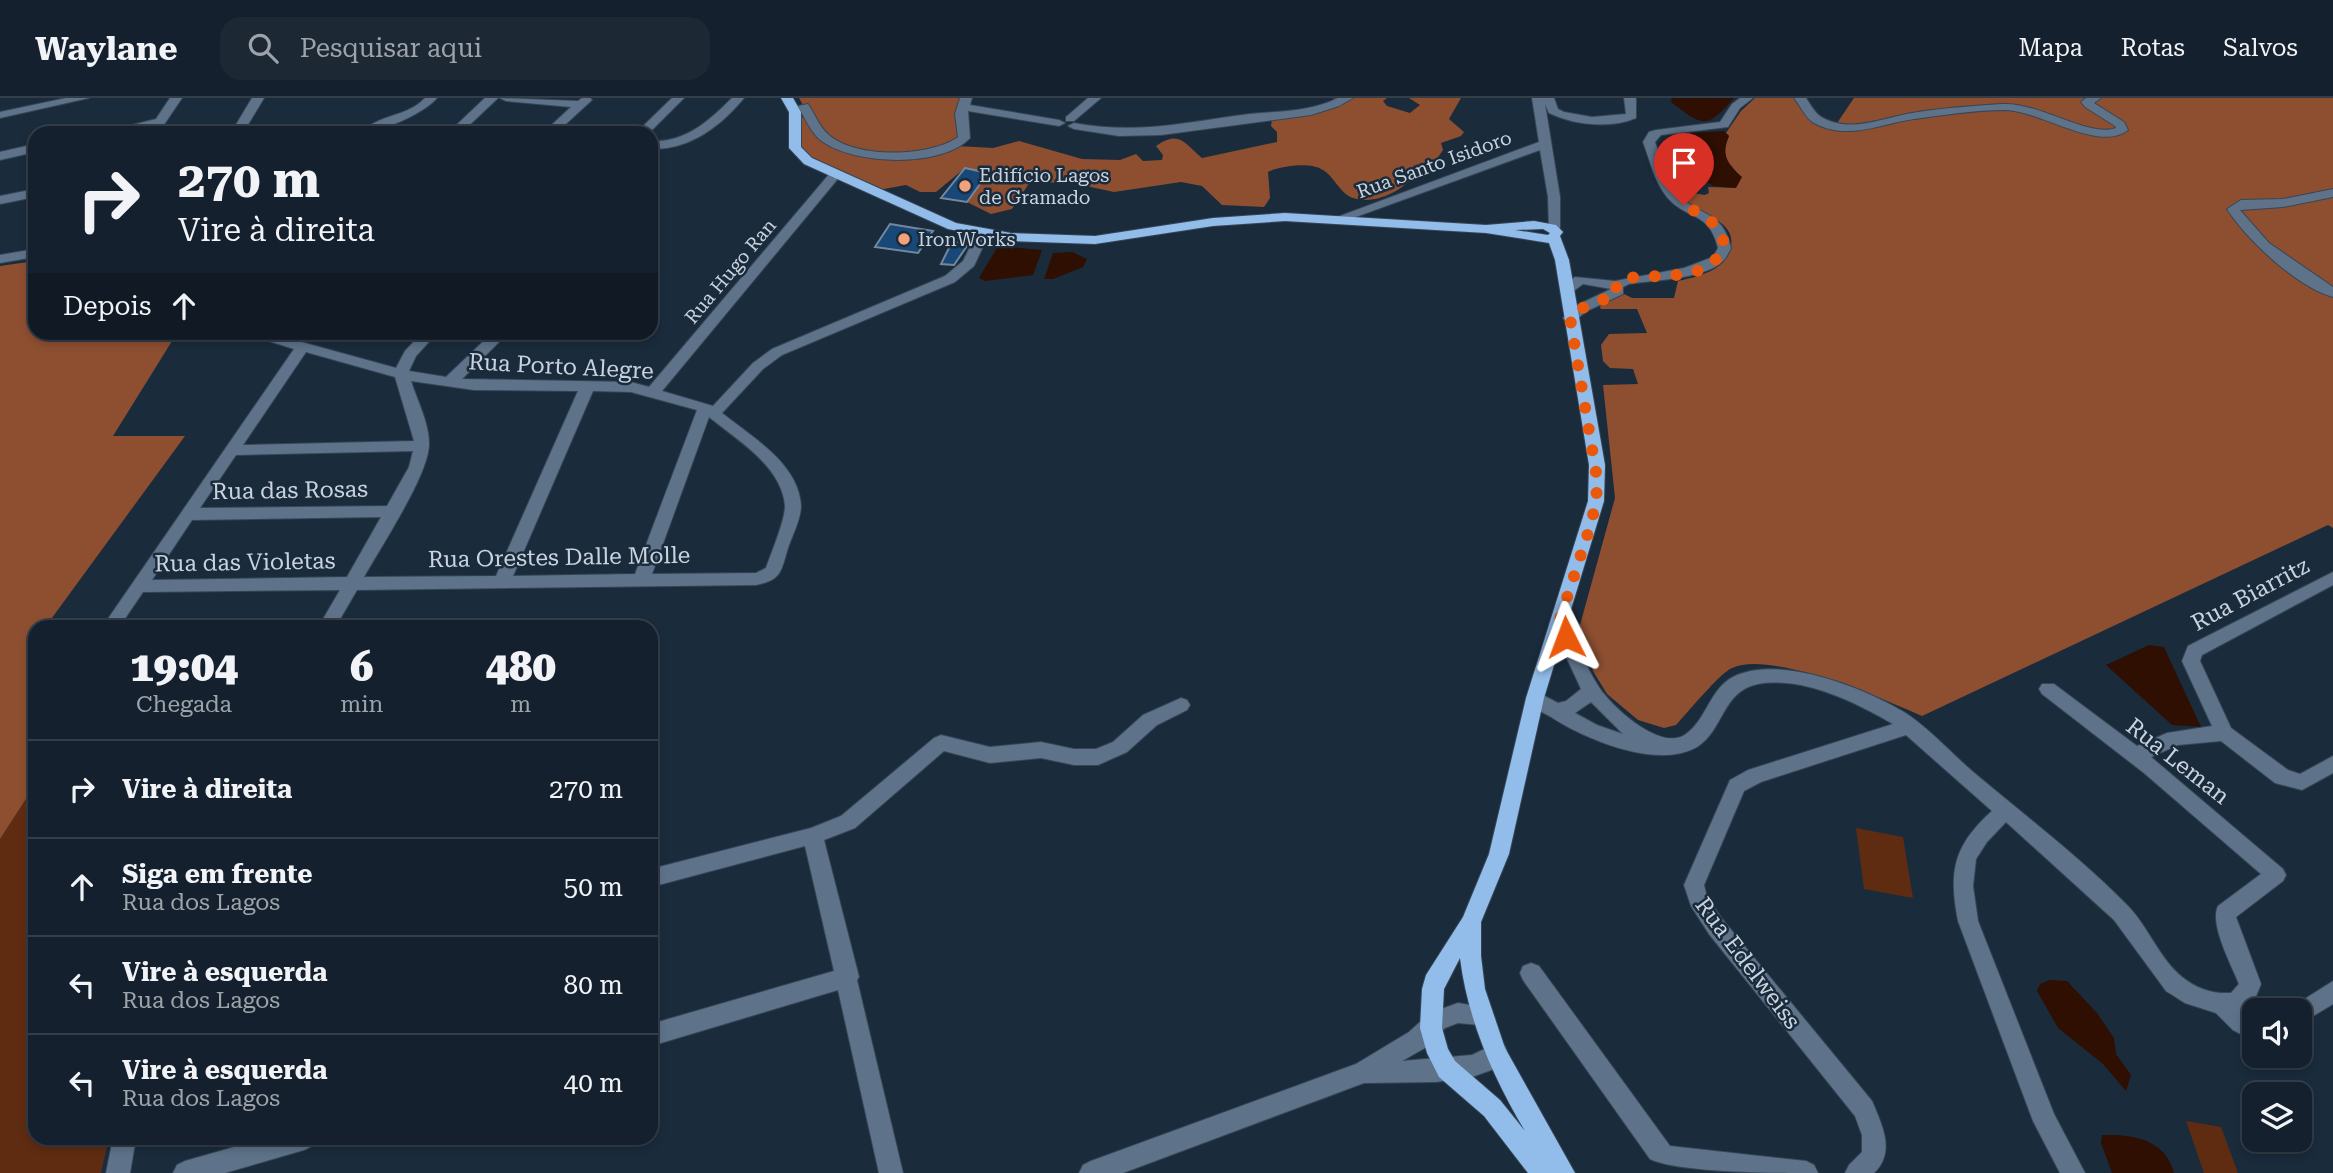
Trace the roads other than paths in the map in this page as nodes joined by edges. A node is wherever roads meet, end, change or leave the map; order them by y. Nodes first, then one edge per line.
1 (83, 98) edge
2 (176, 98) edge
3 (258, 98) edge
4 (431, 98) edge
5 (492, 98) edge
6 (506, 98) edge
7 (738, 98) edge
8 (1095, 98) edge
9 (1346, 98) edge
10 (1538, 98) edge
11 (1548, 98) edge
12 (1630, 98) edge
13 (1747, 98) edge
14 (1800, 98) edge
15 (2095, 98) edge
16 (678, 99) edge
17 (585, 101) edge
18 (964, 102) edge
19 (799, 107) edge
20 (0, 116) edge
21 (160, 122) junction
22 (1068, 123) junction
23 (140, 126) edge
24 (157, 126) edge
25 (241, 126) edge
26 (376, 126) edge
27 (462, 126) edge
28 (557, 126) edge
29 (649, 126) edge
30 (658, 145) edge
31 (1543, 145) junction
32 (28, 150) edge
33 (0, 156) edge
34 (835, 175) junction
35 (2333, 193) edge
36 (28, 194) edge
37 (0, 200) edge
38 (1338, 219) junction
39 (1541, 232) junction
40 (983, 234) junction
41 (28, 254) edge
42 (0, 259) edge
43 (1573, 285) junction
44 (1616, 285) junction
45 (2333, 293) edge
46 (1570, 318) junction
47 (279, 340) edge
48 (423, 340) edge
49 (494, 340) edge
50 (303, 346) junction
51 (401, 373) junction
52 (449, 383) junction
53 (587, 387) junction
54 (654, 391) junction
55 (710, 409) junction
56 (422, 446) junction
57 (233, 450) junction
58 (392, 511) junction
59 (188, 514) junction
60 (767, 577) joint
61 (642, 578) junction
62 (502, 581) junction
63 (351, 583) junction
64 (2329, 585) edge
65 (139, 586) junction
66 (115, 620) edge
67 (331, 620) edge
68 (1559, 622) junction
69 (2048, 689) dead end
70 (1591, 691) junction
71 (1535, 698) junction
72 (1181, 705) dead end
73 (1557, 711) junction
74 (1909, 727) junction
75 (2224, 733) junction
76 (1655, 745) junction
77 (2137, 757) junction
78 (2333, 764) edge
79 (2005, 811) junction
80 (813, 836) junction
81 (658, 876) edge
82 (1471, 922) junction
83 (1531, 973) dead end
84 (848, 977) junction
85 (2333, 991) edge
86 (2222, 1004) junction
87 (2312, 1006) edge
88 (1480, 1015) junction
89 (2242, 1024) edge
90 (1431, 1028) junction
91 (658, 1033) edge
92 (1497, 1054) junction
93 (1447, 1069) junction
94 (1363, 1073) junction
95 (124, 1145) edge
96 (279, 1145) edge
97 (118, 1173) edge
98 (185, 1173) edge
99 (891, 1173) edge
100 (1091, 1173) edge
101 (1544, 1173) edge
102 (1563, 1173) edge
103 (1807, 1173) edge
104 (1857, 1173) edge
105 (2073, 1173) edge

1 - 20 street
2 - 21 street
3 - 25 street
4 - 26 street
5 - 27 street
6 - 17 street
7 - 30 street
8 - 22 street
9 - 22 street
10 - 31 street
11 - 12 street
13 - 44 street
14 - 15 street
16 - 29 street
17 - 28 street
18 - 19 street
18 - 22 street
19 - 34 main road
21 - 23 street
21 - 24 street
31 - 38 street, Rua Santo Isidoro
31 - 39 street
32 - 33 street
34 - 40 main road
34 - 54 street, Rua Hugo Ran
35 - 45 street
36 - 37 street
38 - 39 main road
38 - 40 main road
39 - 43 main road
40 - 55 street
41 - 42 street
43 - 44 street
43 - 46 main road
44 - 46 street
46 - 68 main road
47 - 50 street, Rua Porto Alegre
48 - 51 street
49 - 52 street
50 - 51 street, Rua Porto Alegre
50 - 57 street
51 - 52 street, Rua Porto Alegre
51 - 56 street
52 - 53 street, Rua Porto Alegre
53 - 54 street, Rua Porto Alegre
53 - 62 street
54 - 55 street, Rua Porto Alegre
55 - 60 street, Rua Porto Alegre
55 - 61 street
56 - 57 street
56 - 58 street
57 - 59 street
58 - 59 street, Rua das Rosas
58 - 63 street
59 - 65 street
60 - 61 street, Rua Orestes Dalle Molle
61 - 62 street, Rua Orestes Dalle Molle
62 - 63 street, Rua Orestes Dalle Molle
63 - 65 street, Rua das Violetas
63 - 67 street
64 - 75 street, Rua Biarritz
65 - 66 street
68 - 70 street
68 - 71 main road
69 - 77 street, Rua Leman
70 - 73 street
70 - 76 street
71 - 73 street
71 - 82 main road
72 - 80 street
73 - 76 street
74 - 76 street
74 - 79 street
74 - 104 street, Rua Edelweiss
75 - 77 street
75 - 78 street
77 - 86 street, Rua Leman
79 - 86 street
79 - 105 street
80 - 81 street
80 - 84 street
82 - 88 main road
82 - 90 main road
83 - 103 street
84 - 91 street
84 - 99 street
85 - 87 street
86 - 89 street
88 - 90 street
88 - 92 main road
90 - 93 main road
90 - 94 street
92 - 93 street
92 - 102 main road
93 - 94 street
93 - 101 main road
94 - 100 street
95 - 97 street
96 - 98 street

